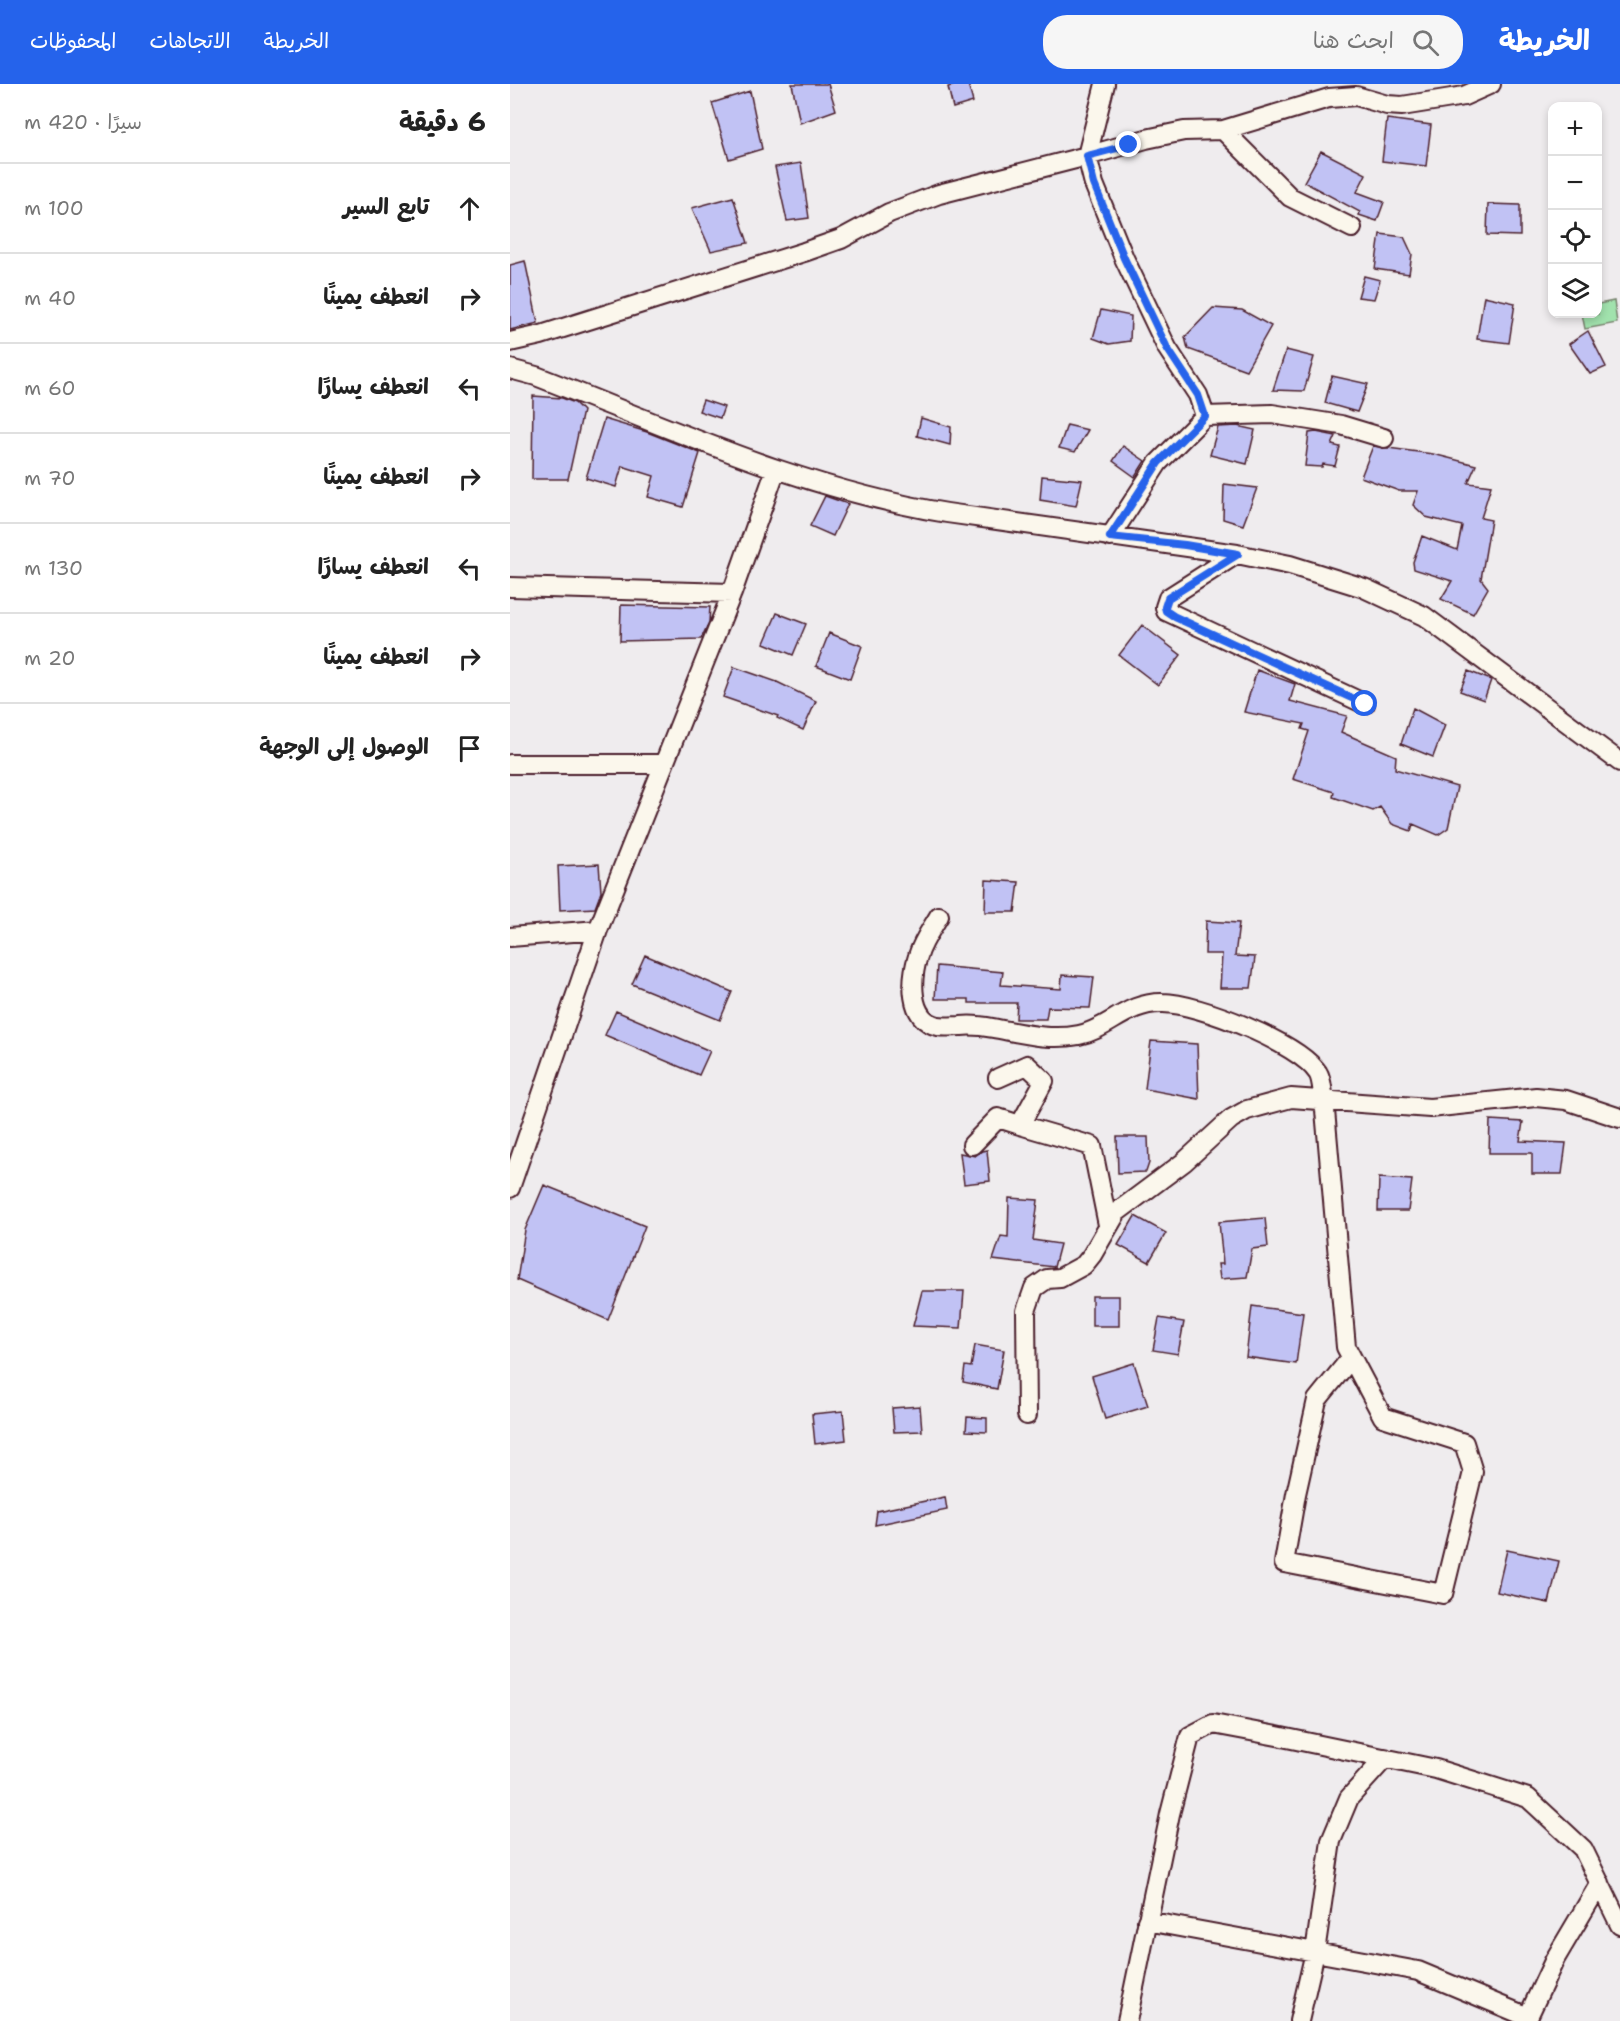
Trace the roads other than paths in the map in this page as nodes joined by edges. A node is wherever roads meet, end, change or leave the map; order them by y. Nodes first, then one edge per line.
1 (1105, 84) edge
2 (1491, 84) edge
3 (1222, 130) junction
4 (1087, 156) junction
5 (1352, 228) dead end
6 (510, 342) edge
7 (510, 369) edge
8 (1205, 416) junction
9 (1384, 438) dead end
10 (776, 469) junction
11 (1110, 537) junction
12 (1238, 554) junction
13 (510, 587) edge
14 (732, 593) junction
15 (1365, 704) dead end
16 (1620, 762) edge
17 (510, 764) edge
18 (663, 764) junction
19 (939, 916) dead end
20 (598, 930) junction
21 (510, 937) edge
22 (998, 1078) dead end
23 (1324, 1099) junction
24 (1620, 1118) edge
25 (1020, 1125) junction
26 (972, 1145) dead end
27 (511, 1184) edge
28 (1108, 1225) junction
29 (1351, 1358) junction
30 (1027, 1415) dead end
31 (1385, 1758) junction
32 (1600, 1883) junction
33 (1147, 1921) junction
34 (1620, 1925) edge
35 (1315, 1952) junction
36 (1527, 2019) edge
37 (1127, 2021) edge
38 (1299, 2021) edge

1 - 4 street
2 - 3 street
3 - 4 street
3 - 5 street
4 - 6 street
4 - 8 street
7 - 10 street
8 - 9 street
8 - 11 street
10 - 11 street
10 - 14 street
11 - 12 street
12 - 15 street
12 - 16 street
13 - 14 street
14 - 18 street
17 - 18 street
18 - 20 street
19 - 23 street
20 - 21 street
20 - 27 street
22 - 25 street
23 - 24 street
23 - 28 street
23 - 29 street
25 - 26 street
25 - 28 street
28 - 30 street
29 - 29 street
31 - 32 street
31 - 33 street
31 - 35 street
32 - 34 street
32 - 36 street
33 - 35 street
33 - 37 street
35 - 36 street
35 - 38 street

